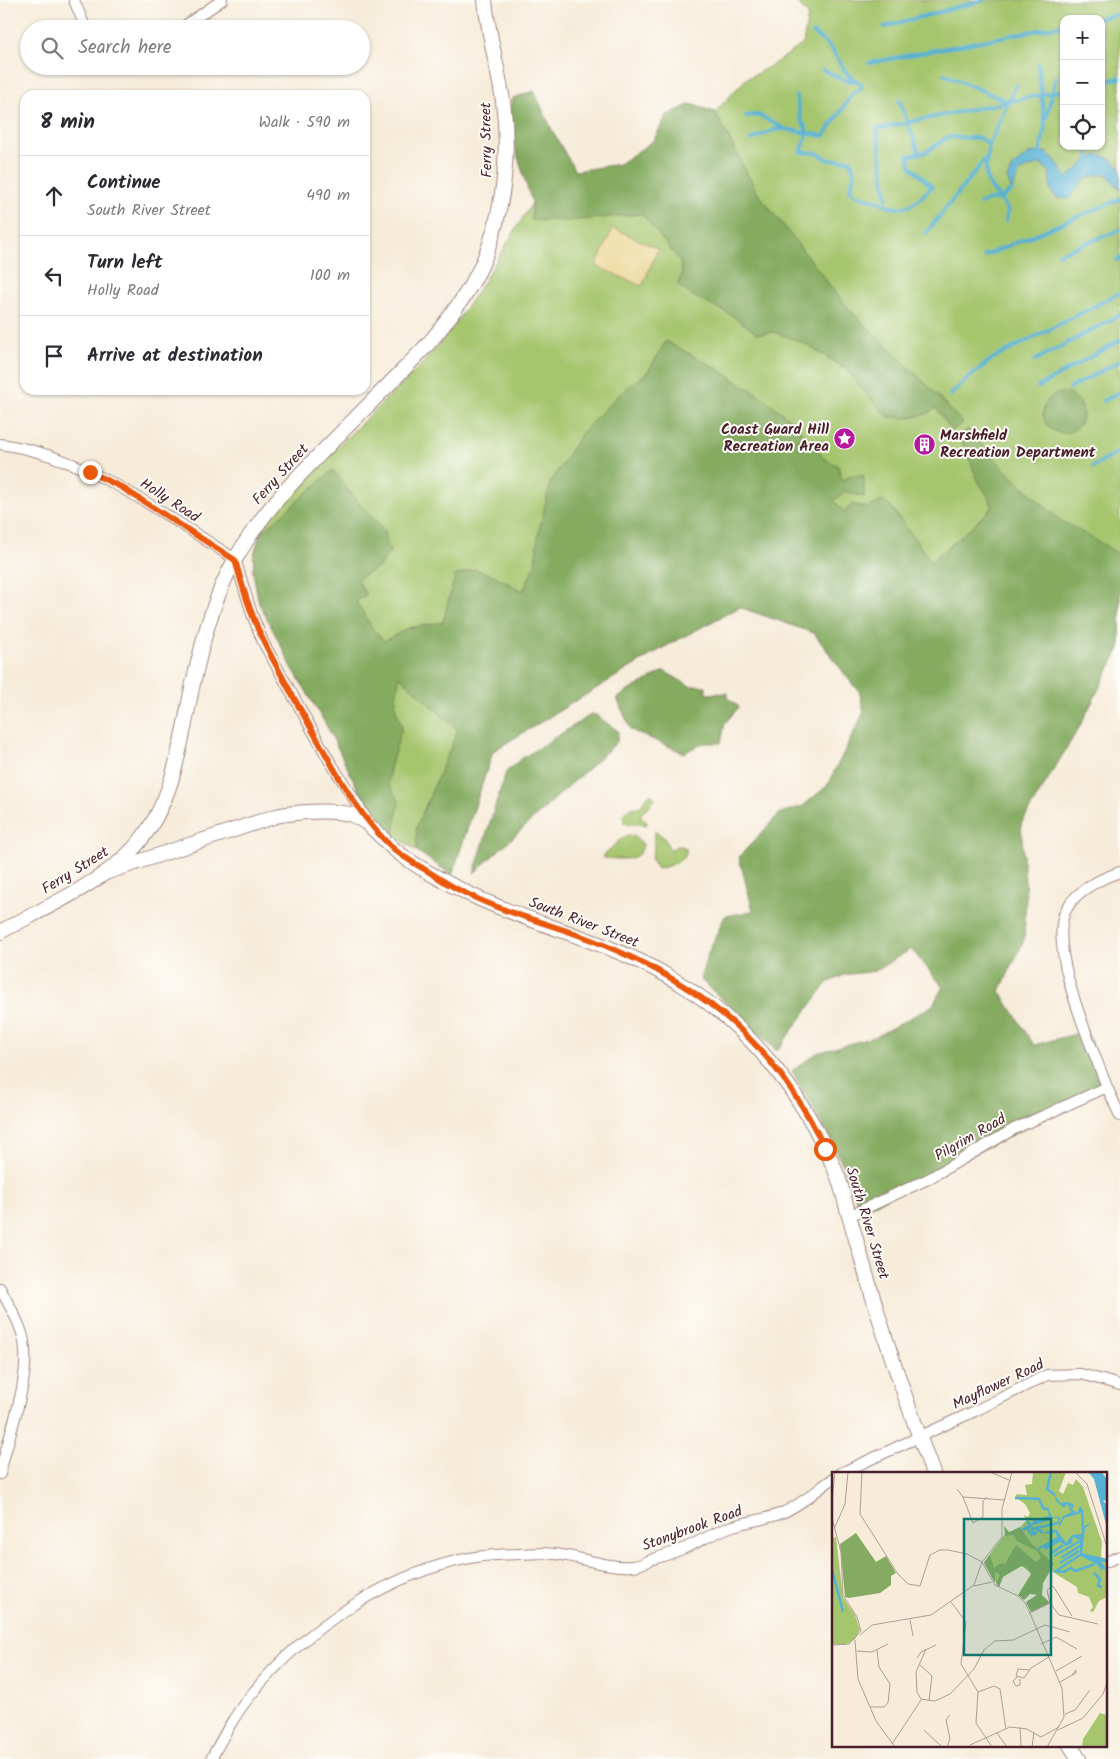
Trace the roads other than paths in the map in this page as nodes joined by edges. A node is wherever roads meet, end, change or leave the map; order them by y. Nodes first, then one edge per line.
1 (74, 0) edge
2 (222, 0) edge
3 (485, 0) edge
4 (82, 20) edge
5 (193, 20) edge
6 (0, 444) edge
7 (235, 560) junction
8 (378, 833) junction
9 (1120, 872) edge
10 (104, 873) junction
11 (0, 932) edge
12 (1107, 1087) junction
13 (1120, 1116) edge
14 (849, 1216) junction
15 (0, 1288) edge
16 (1120, 1385) edge
17 (920, 1436) junction
18 (843, 1472) edge
19 (933, 1472) edge
20 (0, 1474) edge
21 (832, 1479) edge
22 (1120, 1556) edge
23 (1108, 1561) edge
24 (1071, 1746) edge
25 (212, 1759) edge
26 (1079, 1759) edge

1 - 4 street
2 - 5 street
3 - 7 street, Ferry Street
6 - 7 street, Holly Road
7 - 8 street, South River Street
7 - 10 street, Ferry Street
8 - 10 street, South River Street
8 - 14 street, South River Street
9 - 12 street
10 - 11 street, Ferry Street
12 - 13 street
12 - 14 street, Pilgrim Road
14 - 17 street, South River Street
15 - 20 street
16 - 17 street, Mayflower Road
17 - 18 street
17 - 19 street, South River Street
21 - 25 street, Stonybrook Road
22 - 23 street
24 - 26 street

